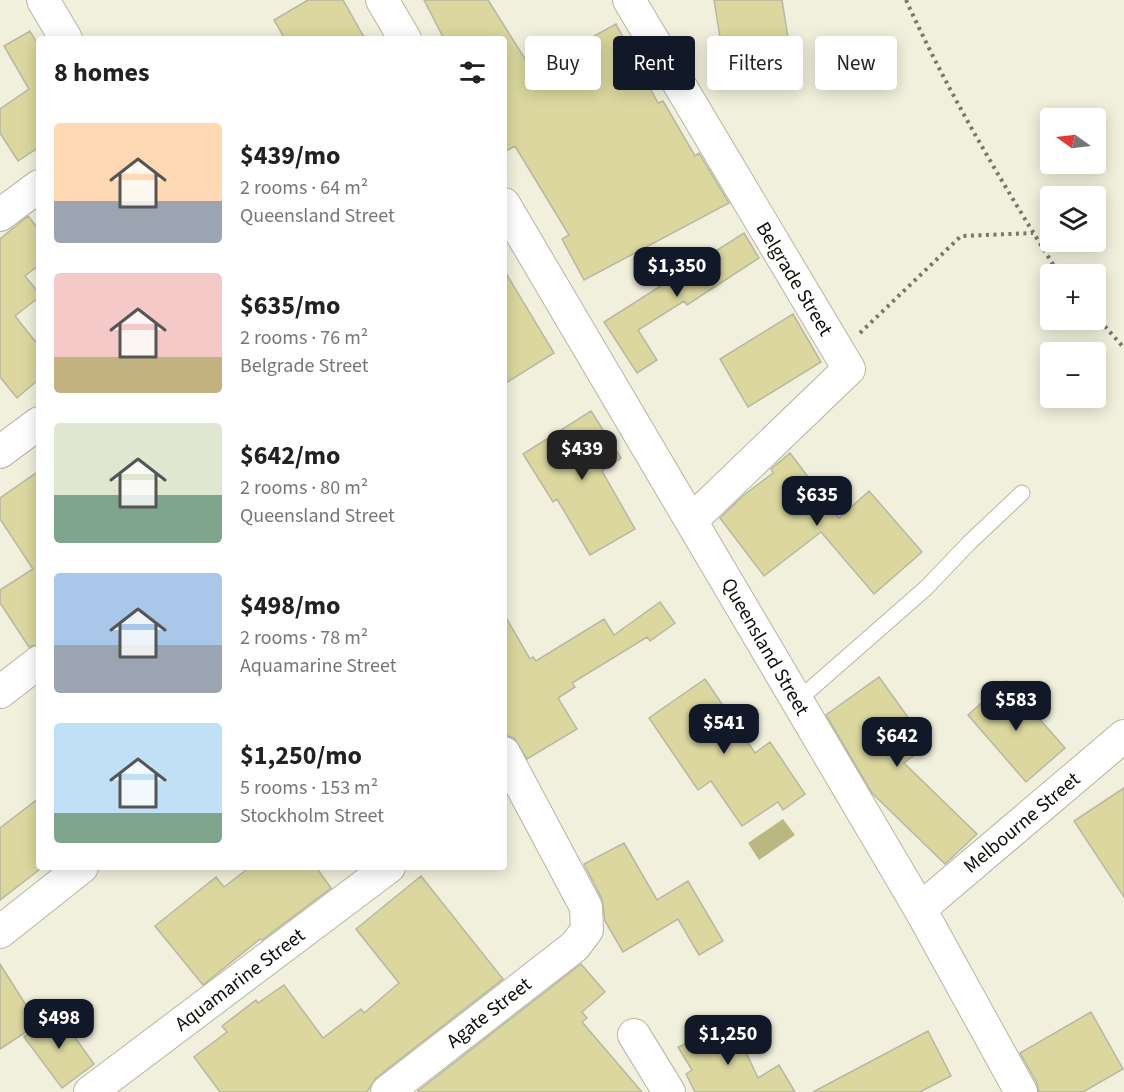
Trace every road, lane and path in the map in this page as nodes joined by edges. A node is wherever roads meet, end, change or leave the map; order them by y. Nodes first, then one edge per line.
1 (43, 0) edge
2 (382, 0) edge
3 (629, 0) edge
4 (906, 0) edge
5 (64, 36) edge
6 (403, 36) edge
7 (36, 188) edge
8 (507, 209) edge
9 (0, 215) edge
10 (1033, 233) junction
11 (1053, 264) edge
12 (1106, 328) edge
13 (1124, 348) edge
14 (838, 353) junction
15 (36, 425) edge
16 (0, 452) edge
17 (1022, 493) dead end
18 (692, 520) junction
19 (36, 664) edge
20 (0, 692) edge
21 (797, 701) junction
22 (1124, 736) edge
23 (508, 768) edge
24 (78, 870) edge
25 (385, 870) edge
26 (920, 909) junction
27 (0, 932) edge
28 (633, 1035) dead end
29 (90, 1092) edge
30 (387, 1092) edge
31 (669, 1092) edge
32 (1021, 1092) edge

1 - 5 street
2 - 6 street
3 - 14 street, Belgrade Street
4 - 10 path
7 - 9 street
8 - 18 street, Queensland Street
10 - 11 path
10 - 14 path
12 - 13 path
14 - 18 street, Belgrade Street
15 - 16 street
17 - 21 lane
18 - 21 street, Queensland Street
19 - 20 street
21 - 26 street, Queensland Street
22 - 26 street, Melbourne Street
23 - 30 street, Agate Street
24 - 27 street
25 - 29 street, Aquamarine Street
26 - 32 street, Queensland Street
28 - 31 street

